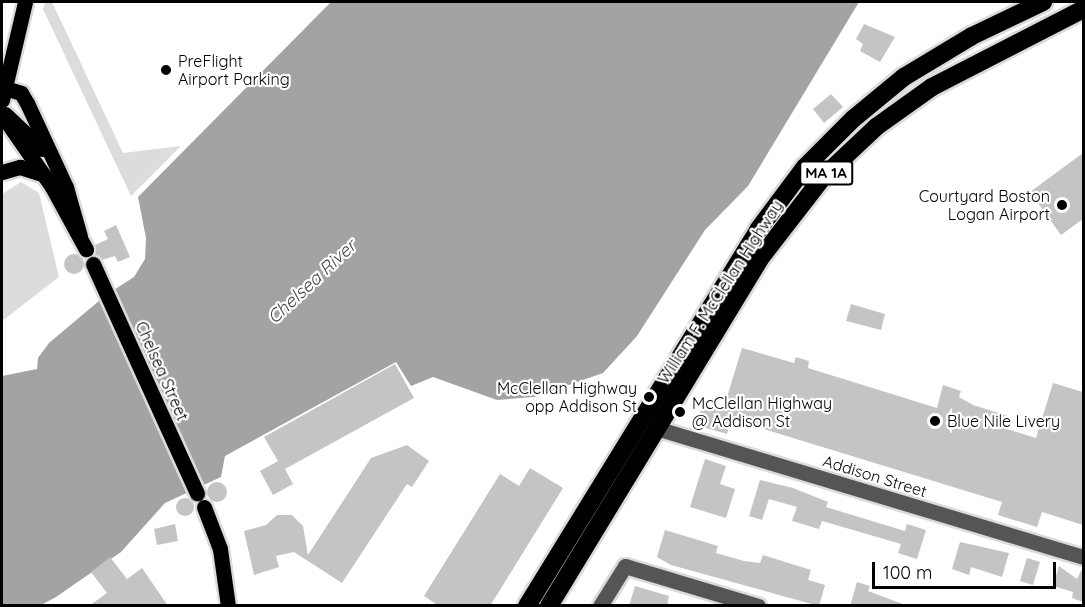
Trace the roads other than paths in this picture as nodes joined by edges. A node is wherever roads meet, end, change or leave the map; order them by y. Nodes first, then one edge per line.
1 (25, 2) edge
2 (1042, 2) edge
3 (1083, 9) edge
4 (3, 92) edge
5 (2, 114) edge
6 (2, 172) edge
7 (53, 176) junction
8 (83, 242) dead end
9 (93, 264) dead end
10 (656, 428) junction
11 (197, 493) dead end
12 (207, 514) dead end
13 (1083, 557) edge
14 (228, 606) edge
15 (527, 606) edge
16 (549, 606) edge
17 (600, 606) edge
18 (758, 606) edge

1 - 4 main road
2 - 15 highway, William F. McClellan Highway / MA 1A
3 - 10 highway, William F. McClellan Highway / MA 1A
4 - 7 main road
5 - 7 main road
6 - 7 main road
7 - 8 main road
9 - 11 main road, Chelsea Street
10 - 13 street, Addison Street
10 - 16 highway, William F. McClellan Highway / MA 1A
12 - 14 main road
17 - 18 street

